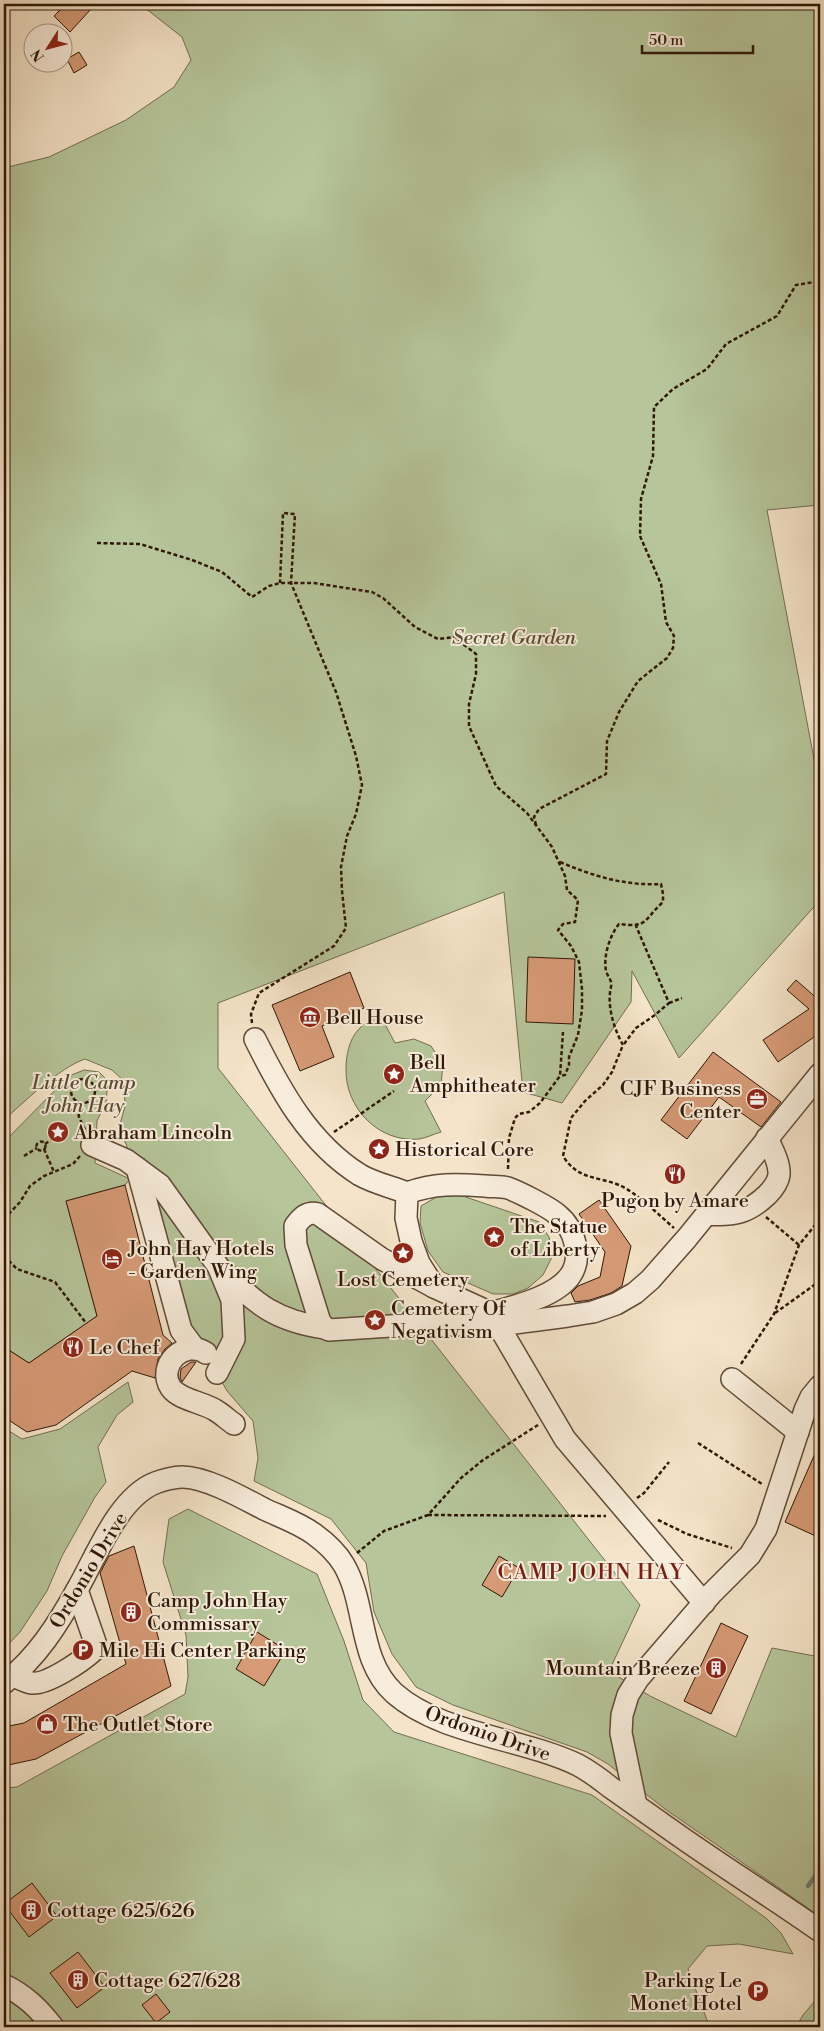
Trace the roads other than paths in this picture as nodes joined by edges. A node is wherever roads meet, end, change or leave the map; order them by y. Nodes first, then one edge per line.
1 (255, 1039) road end
2 (820, 1074) edge
3 (767, 1138) junction
4 (92, 1145) road end
5 (137, 1168) junction
6 (407, 1193) junction
7 (707, 1214) junction
8 (218, 1266) junction
9 (434, 1287) junction
10 (495, 1319) junction
11 (324, 1328) junction
12 (191, 1349) junction
13 (732, 1379) road end
14 (820, 1386) edge
15 (234, 1424) dead end
16 (798, 1432) junction
17 (77, 1590) junction
18 (704, 1603) junction
19 (9, 1680) edge
20 (626, 1756) junction
21 (616, 1791) junction
22 (636, 1805) junction
23 (820, 1931) edge
24 (4, 1985) edge
25 (53, 2027) edge

1 - 6 street
2 - 3 street
3 - 7 street
3 - 7 street
4 - 5 street
5 - 8 street
5 - 12 street
6 - 9 street
6 - 10 street
7 - 10 street
8 - 11 street
8 - 12 street
9 - 10 street
9 - 11 street
10 - 11 street
10 - 18 street
12 - 15 street
13 - 16 street
14 - 16 street
16 - 18 street
17 - 19 street, Ordonio Drive
17 - 19 street
17 - 21 street, Ordonio Drive
18 - 20 street
20 - 21 street
20 - 22 street
21 - 22 street, Ordonio Drive
22 - 23 street, Ordonio Drive
24 - 25 street

